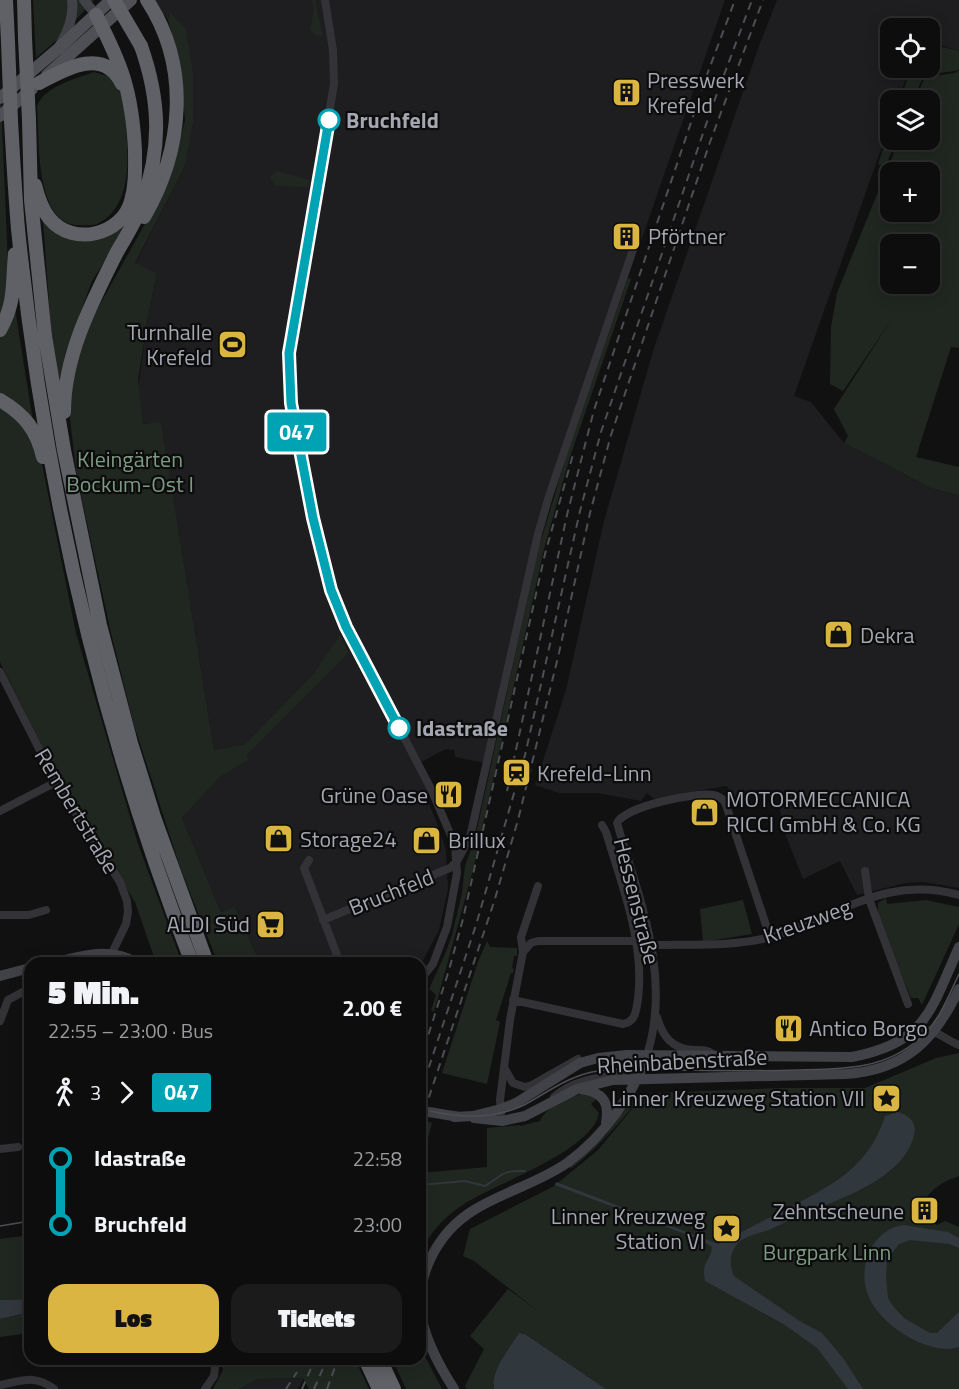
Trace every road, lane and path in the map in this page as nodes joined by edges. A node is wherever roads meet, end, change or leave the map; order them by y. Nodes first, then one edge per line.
1 (6, 0) edge
2 (24, 0) edge
3 (72, 0) edge
4 (84, 0) edge
5 (112, 0) edge
6 (131, 0) edge
7 (147, 0) edge
8 (325, 0) edge
9 (99, 20) junction
10 (58, 49) junction
11 (39, 83) junction
12 (0, 98) edge
13 (132, 113) junction
14 (6, 118) edge
15 (29, 120) junction
16 (18, 228) junction
17 (636, 241) dead end
18 (99, 291) junction
19 (0, 330) edge
20 (0, 400) edge
21 (64, 450) junction
22 (61, 516) junction
23 (0, 672) edge
24 (56, 782) junction
25 (0, 812) edge
26 (602, 825) dead end
27 (309, 860) dead end
28 (457, 861) junction
29 (865, 871) dead end
30 (538, 885) dead end
31 (959, 895) edge
32 (869, 899) junction
33 (46, 910) dead end
34 (0, 915) edge
35 (323, 920) junction
36 (770, 937) junction
37 (636, 941) junction
38 (653, 945) junction
39 (959, 947) edge
40 (523, 952) junction
41 (112, 953) junction
42 (90, 957) edge
43 (127, 957) edge
44 (190, 957) edge
45 (205, 957) edge
46 (338, 957) edge
47 (24, 972) edge
48 (426, 973) edge
49 (0, 976) edge
50 (959, 989) edge
51 (24, 991) edge
52 (513, 1000) junction
53 (908, 1004) dead end
54 (656, 1014) junction
55 (0, 1021) edge
56 (918, 1029) junction
57 (935, 1031) junction
58 (959, 1045) edge
59 (716, 1056) junction
60 (790, 1056) junction
61 (594, 1059) junction
62 (504, 1067) junction
63 (643, 1067) junction
64 (578, 1089) junction
65 (501, 1109) junction
66 (539, 1110) junction
67 (429, 1112) dead end
68 (454, 1117) junction
69 (502, 1121) junction
70 (605, 1127) junction
71 (18, 1147) dead end
72 (0, 1149) edge
73 (426, 1271) edge
74 (426, 1330) edge
75 (215, 1365) edge
76 (368, 1365) edge
77 (383, 1365) edge
78 (0, 1385) edge
79 (54, 1389) edge
80 (205, 1389) edge
81 (379, 1389) edge
82 (394, 1389) edge
83 (454, 1389) edge

1 - 14 highway, bridge
2 - 15 highway, bridge
3 - 10 main road
4 - 9 main road
5 - 9 main road
5 - 18 highway, bridge
6 - 9 main road
7 - 18 highway
8 - 28 street, Bruchfeld
9 - 10 main road
9 - 11 main road
9 - 13 highway
10 - 12 main road
11 - 13 highway
11 - 14 main road
13 - 15 highway
14 - 16 highway
15 - 21 highway
16 - 19 highway
16 - 22 highway
17 - 28 street
18 - 21 highway
20 - 22 highway
21 - 45 highway
22 - 44 highway
23 - 24 street, Rembertstraße
24 - 25 street
24 - 41 street, Rembertstraße
26 - 37 street
27 - 35 street, Bruchfeld
28 - 35 street, Bruchfeld
28 - 48 street, Bruchfeld
29 - 32 street
30 - 40 street
31 - 32 street, Kreuzweg
32 - 36 street, Kreuzweg
32 - 53 street
33 - 34 street
35 - 46 street, Bruchfeld
36 - 38 street, Kreuzweg
36 - 38 street, Hessenstraße
37 - 40 street
37 - 52 street
38 - 54 street, Hessenstraße
39 - 56 main road
40 - 52 street
41 - 42 main road
41 - 43 main road
47 - 49 main road
50 - 57 main road, Rheinbabenstraße
51 - 55 street
52 - 62 street
54 - 59 street, Hessenstraße
54 - 63 street, Hessenstraße
56 - 57 street
56 - 60 main road, Rheinbabenstraße
57 - 58 street
57 - 63 main road, Rheinbabenstraße
59 - 60 main road, Rheinbabenstraße
59 - 63 main road, Rheinbabenstraße
60 - 63 street, Rheinbabenstraße
61 - 62 street
61 - 63 main road, Rheinbabenstraße
61 - 65 main road, Rheinbabenstraße
62 - 65 street
63 - 64 main road, Rheinbabenstraße
63 - 66 street
63 - 70 main road
64 - 66 main road, Rheinbabenstraße
64 - 70 main road
65 - 68 main road, Rheinbabenstraße
65 - 69 street
66 - 69 main road, Rheinbabenstraße
67 - 68 main road
68 - 69 main road, Rheinbabenstraße
70 - 73 main road
71 - 72 street
74 - 83 main road
75 - 80 street
76 - 81 highway
77 - 82 highway
78 - 79 street

